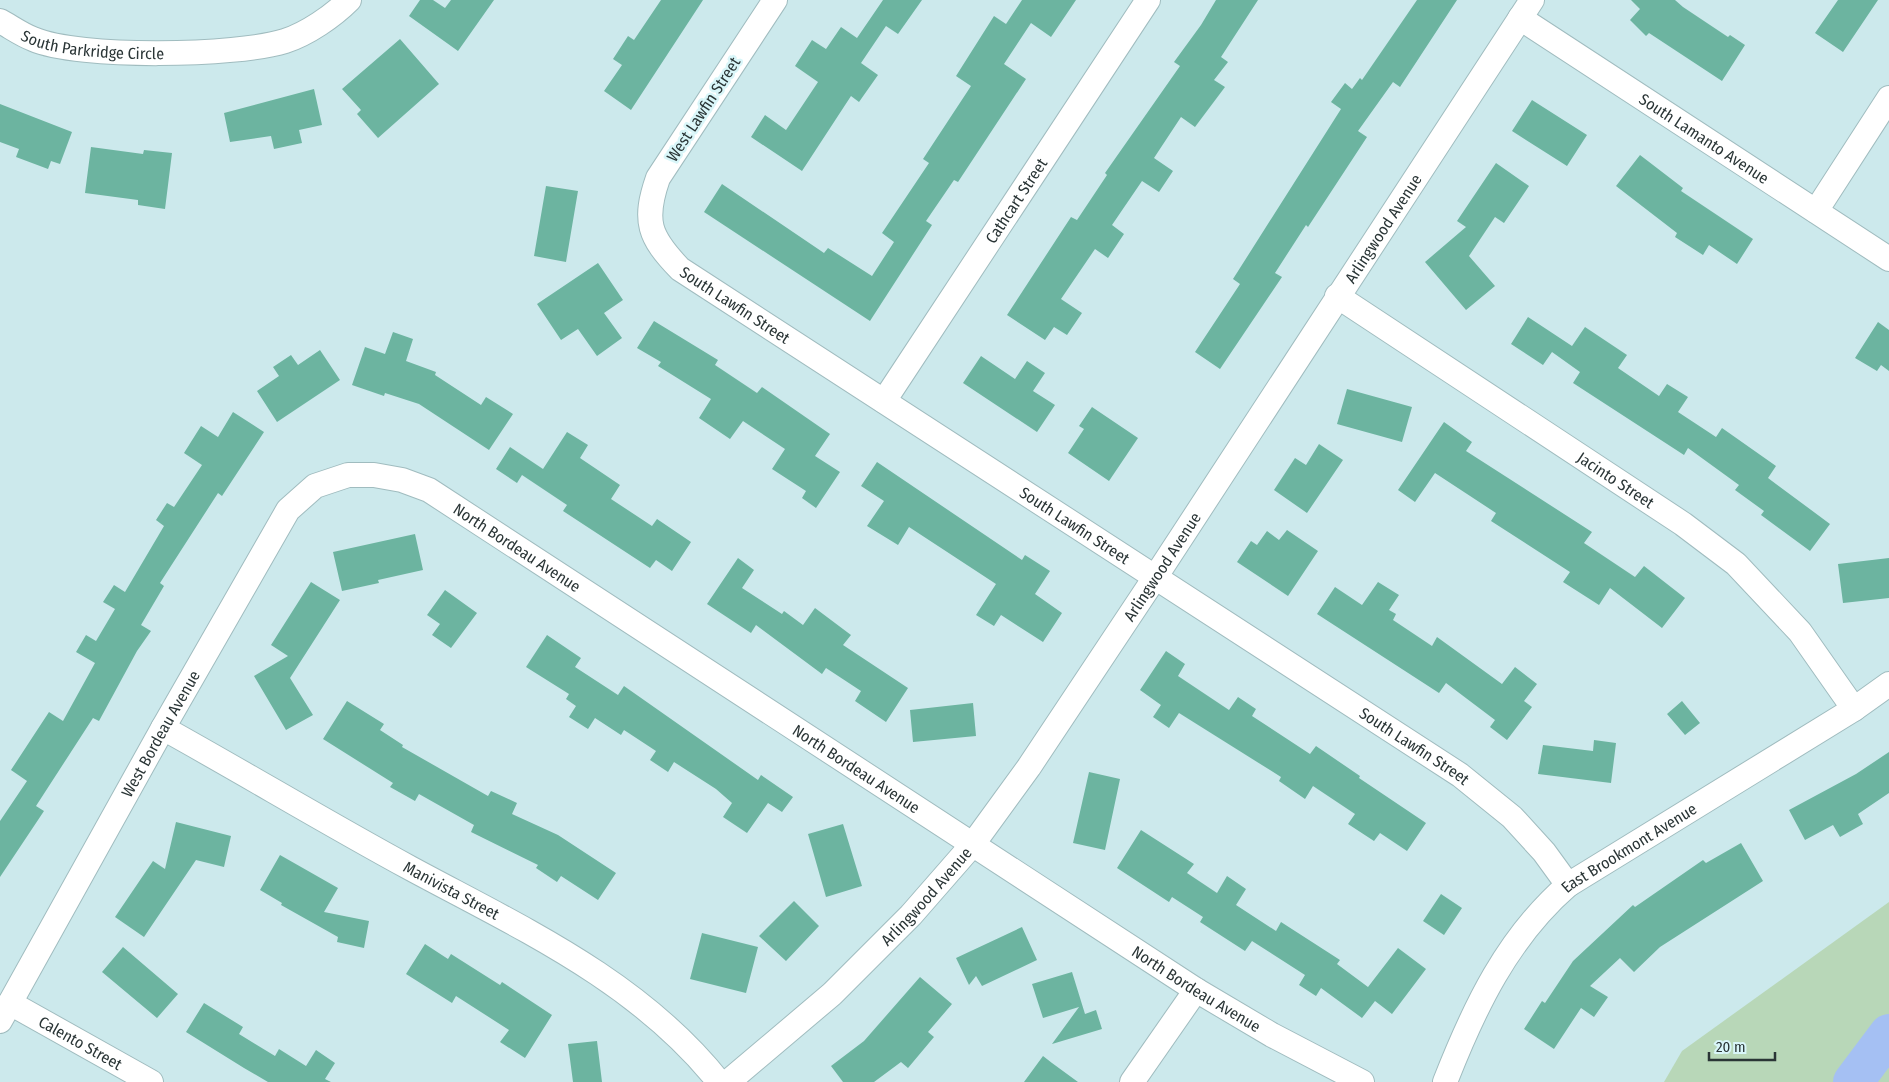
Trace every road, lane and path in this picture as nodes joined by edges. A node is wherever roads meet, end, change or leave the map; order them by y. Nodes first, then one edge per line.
1 (349, 0) edge
2 (775, 0) edge
3 (1148, 0) edge
4 (1526, 9) edge
5 (0, 21) edge
6 (1889, 98) edge
7 (1816, 211) junction
8 (650, 225) joint
9 (1889, 259) edge
10 (1337, 296) junction
11 (884, 401) junction
12 (348, 475) joint
13 (1156, 576) junction
14 (1889, 684) edge
15 (1854, 708) junction
16 (163, 728) junction
17 (973, 844) junction
18 (1568, 885) junction
19 (1196, 990) junction
20 (5, 1012) edge
21 (152, 1082) edge
22 (719, 1082) edge
23 (728, 1082) edge
24 (1132, 1082) edge
25 (1362, 1082) edge
26 (1445, 1082) edge

1 - 5 street, South Parkridge Circle
2 - 8 street, West Lawfin Street
3 - 11 street, Cathcart Street
4 - 7 street, South Lamanto Avenue
4 - 10 street, Arlingwood Avenue
6 - 7 street
7 - 9 street, South Lamanto Avenue
8 - 11 street, South Lawfin Street
10 - 13 street, Arlingwood Avenue
10 - 15 street, Jacinto Street
11 - 13 street, South Lawfin Street
12 - 16 street, West Bordeau Avenue
12 - 17 street, North Bordeau Avenue
13 - 17 street, Arlingwood Avenue
13 - 18 street, South Lawfin Street
14 - 15 street, East Brookmont Avenue
15 - 18 street, East Brookmont Avenue
16 - 20 street, West Bordeau Avenue
16 - 22 street, Manivista Street
17 - 19 street, North Bordeau Avenue
17 - 23 street, Arlingwood Avenue
18 - 26 street, East Brookmont Avenue
19 - 24 street
19 - 25 street, North Bordeau Avenue
20 - 21 street, Calento Street

